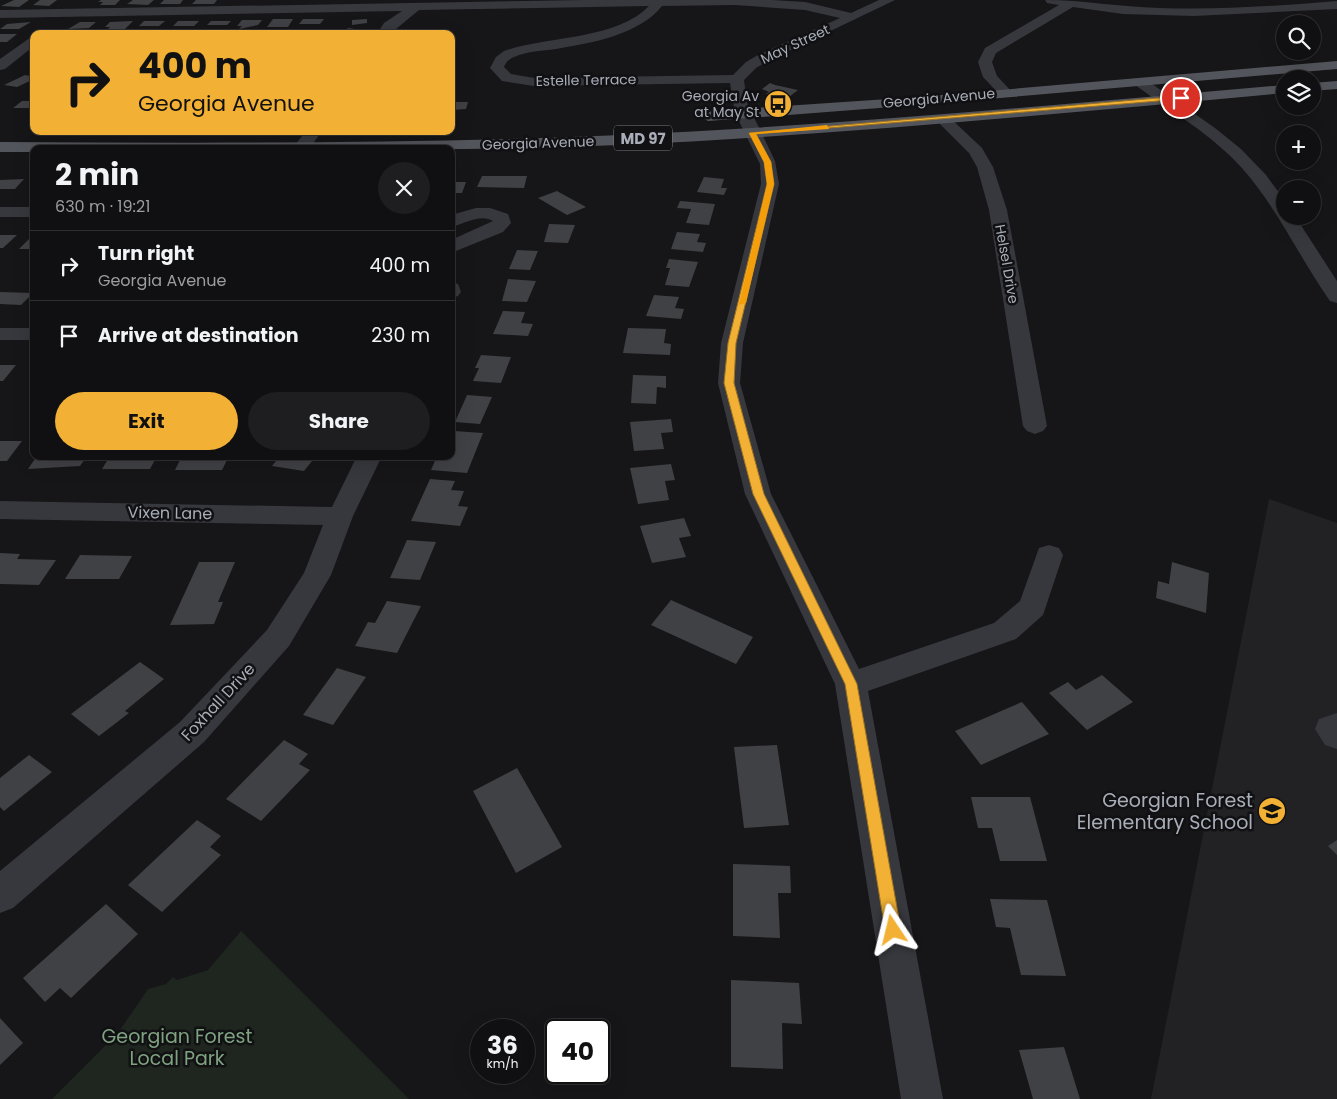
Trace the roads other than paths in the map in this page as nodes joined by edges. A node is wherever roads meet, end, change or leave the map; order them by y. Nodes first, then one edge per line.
1 (80, 0) edge
2 (426, 0) edge
3 (889, 0) edge
4 (1051, 0) edge
5 (657, 4) junction
6 (1070, 4) junction
7 (1337, 4) edge
8 (413, 8) junction
9 (0, 14) edge
10 (65, 14) junction
11 (853, 17) junction
12 (46, 29) edge
13 (386, 30) edge
14 (30, 42) edge
15 (1, 64) edge
16 (26, 64) dead end
17 (1337, 65) edge
18 (737, 78) junction
19 (1140, 82) junction
20 (1337, 84) edge
21 (1321, 86) edge
22 (1276, 90) edge
23 (1006, 92) junction
24 (1163, 99) junction
25 (695, 117) dead end
26 (943, 119) junction
27 (748, 123) junction
28 (0, 132) edge
29 (30, 132) edge
30 (455, 145) edge
31 (0, 147) edge
32 (30, 147) edge
33 (0, 212) edge
34 (30, 212) edge
35 (455, 221) edge
36 (455, 245) edge
37 (1337, 297) edge
38 (0, 334) edge
39 (30, 334) edge
40 (1035, 426) dead end
41 (368, 460) edge
42 (0, 510) edge
43 (340, 516) junction
44 (1049, 555) dead end
45 (851, 684) junction
46 (1337, 727) edge
47 (1337, 735) edge
48 (0, 895) edge
49 (922, 1099) edge

1 - 10 street
2 - 8 street
3 - 11 street, May Street
4 - 6 street
5 - 8 street
5 - 11 street
5 - 18 street, Estelle Terrace
6 - 7 street
6 - 23 street
8 - 10 street
8 - 13 street
9 - 10 street
10 - 12 street
11 - 18 street, May Street
14 - 15 street
15 - 16 street
17 - 19 main road, Georgia Avenue / MD 97
18 - 27 street
19 - 23 main road, Georgia Avenue / MD 97
19 - 24 street
20 - 21 main road
22 - 24 main road, Georgia Avenue / MD 97
23 - 27 main road, Georgia Avenue / MD 97
24 - 26 main road, Georgia Avenue / MD 97
24 - 37 street
25 - 27 main road, Georgia Avenue / MD 97
26 - 27 main road, Georgia Avenue / MD 97
26 - 40 street, Helsel Drive
27 - 30 main road, Georgia Avenue / MD 97
27 - 45 street
28 - 29 main road
31 - 32 main road, Georgia Avenue / MD 97
33 - 34 street
35 - 36 street
38 - 39 street
41 - 43 street, Foxhall Drive
42 - 43 street, Vixen Lane
43 - 48 street, Foxhall Drive
44 - 45 street
45 - 49 street
46 - 47 street

